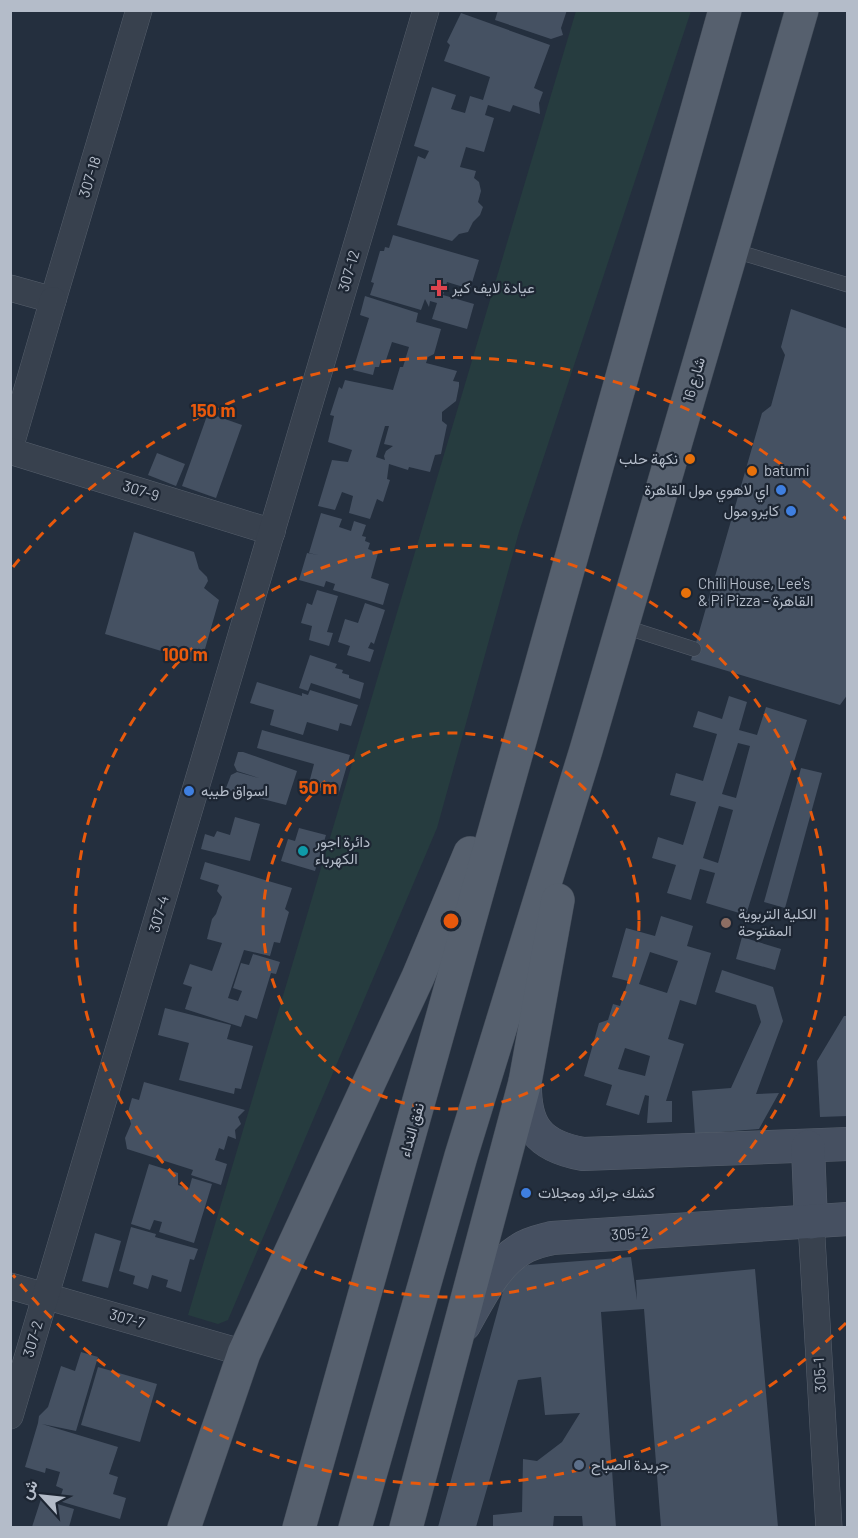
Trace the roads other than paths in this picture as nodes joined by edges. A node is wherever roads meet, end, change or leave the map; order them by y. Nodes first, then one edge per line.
1 (139, 10) edge
2 (426, 10) edge
3 (725, 10) edge
4 (802, 10) edge
5 (732, 250) junction
6 (848, 285) edge
7 (10, 288) edge
8 (53, 300) junction
9 (10, 449) edge
10 (272, 532) junction
11 (622, 627) junction
12 (694, 649) dead end
13 (521, 732) junction
14 (586, 750) junction
15 (525, 1082) junction
16 (848, 1144) edge
17 (808, 1147) junction
18 (848, 1220) edge
19 (811, 1222) junction
20 (10, 1286) edge
21 (46, 1296) junction
22 (459, 1335) junction
23 (244, 1353) junction
24 (10, 1416) edge
25 (184, 1527) edge
26 (299, 1527) edge
27 (355, 1527) edge
28 (406, 1527) edge
29 (829, 1527) edge

1 - 8 street, 307-18
2 - 10 street, 307-12
3 - 13 main road
4 - 5 main road, شارع 16
5 - 6 lane
5 - 11 main road, شارع 16
7 - 8 street
8 - 9 street, 307-18
9 - 10 street, 307-9
10 - 21 street, 307-4
11 - 12 lane
11 - 14 main road, شارع 16
13 - 23 main road
13 - 26 main road, نفق النداء
14 - 15 main road
14 - 27 main road
15 - 17 street
15 - 22 main road
16 - 17 street
17 - 19 street
18 - 19 street, 305-2
19 - 22 street, 305-2
19 - 29 street, 305-1
20 - 21 street, 307-7
21 - 23 street, 307-7
21 - 24 street, 307-2
22 - 28 main road
23 - 25 main road

